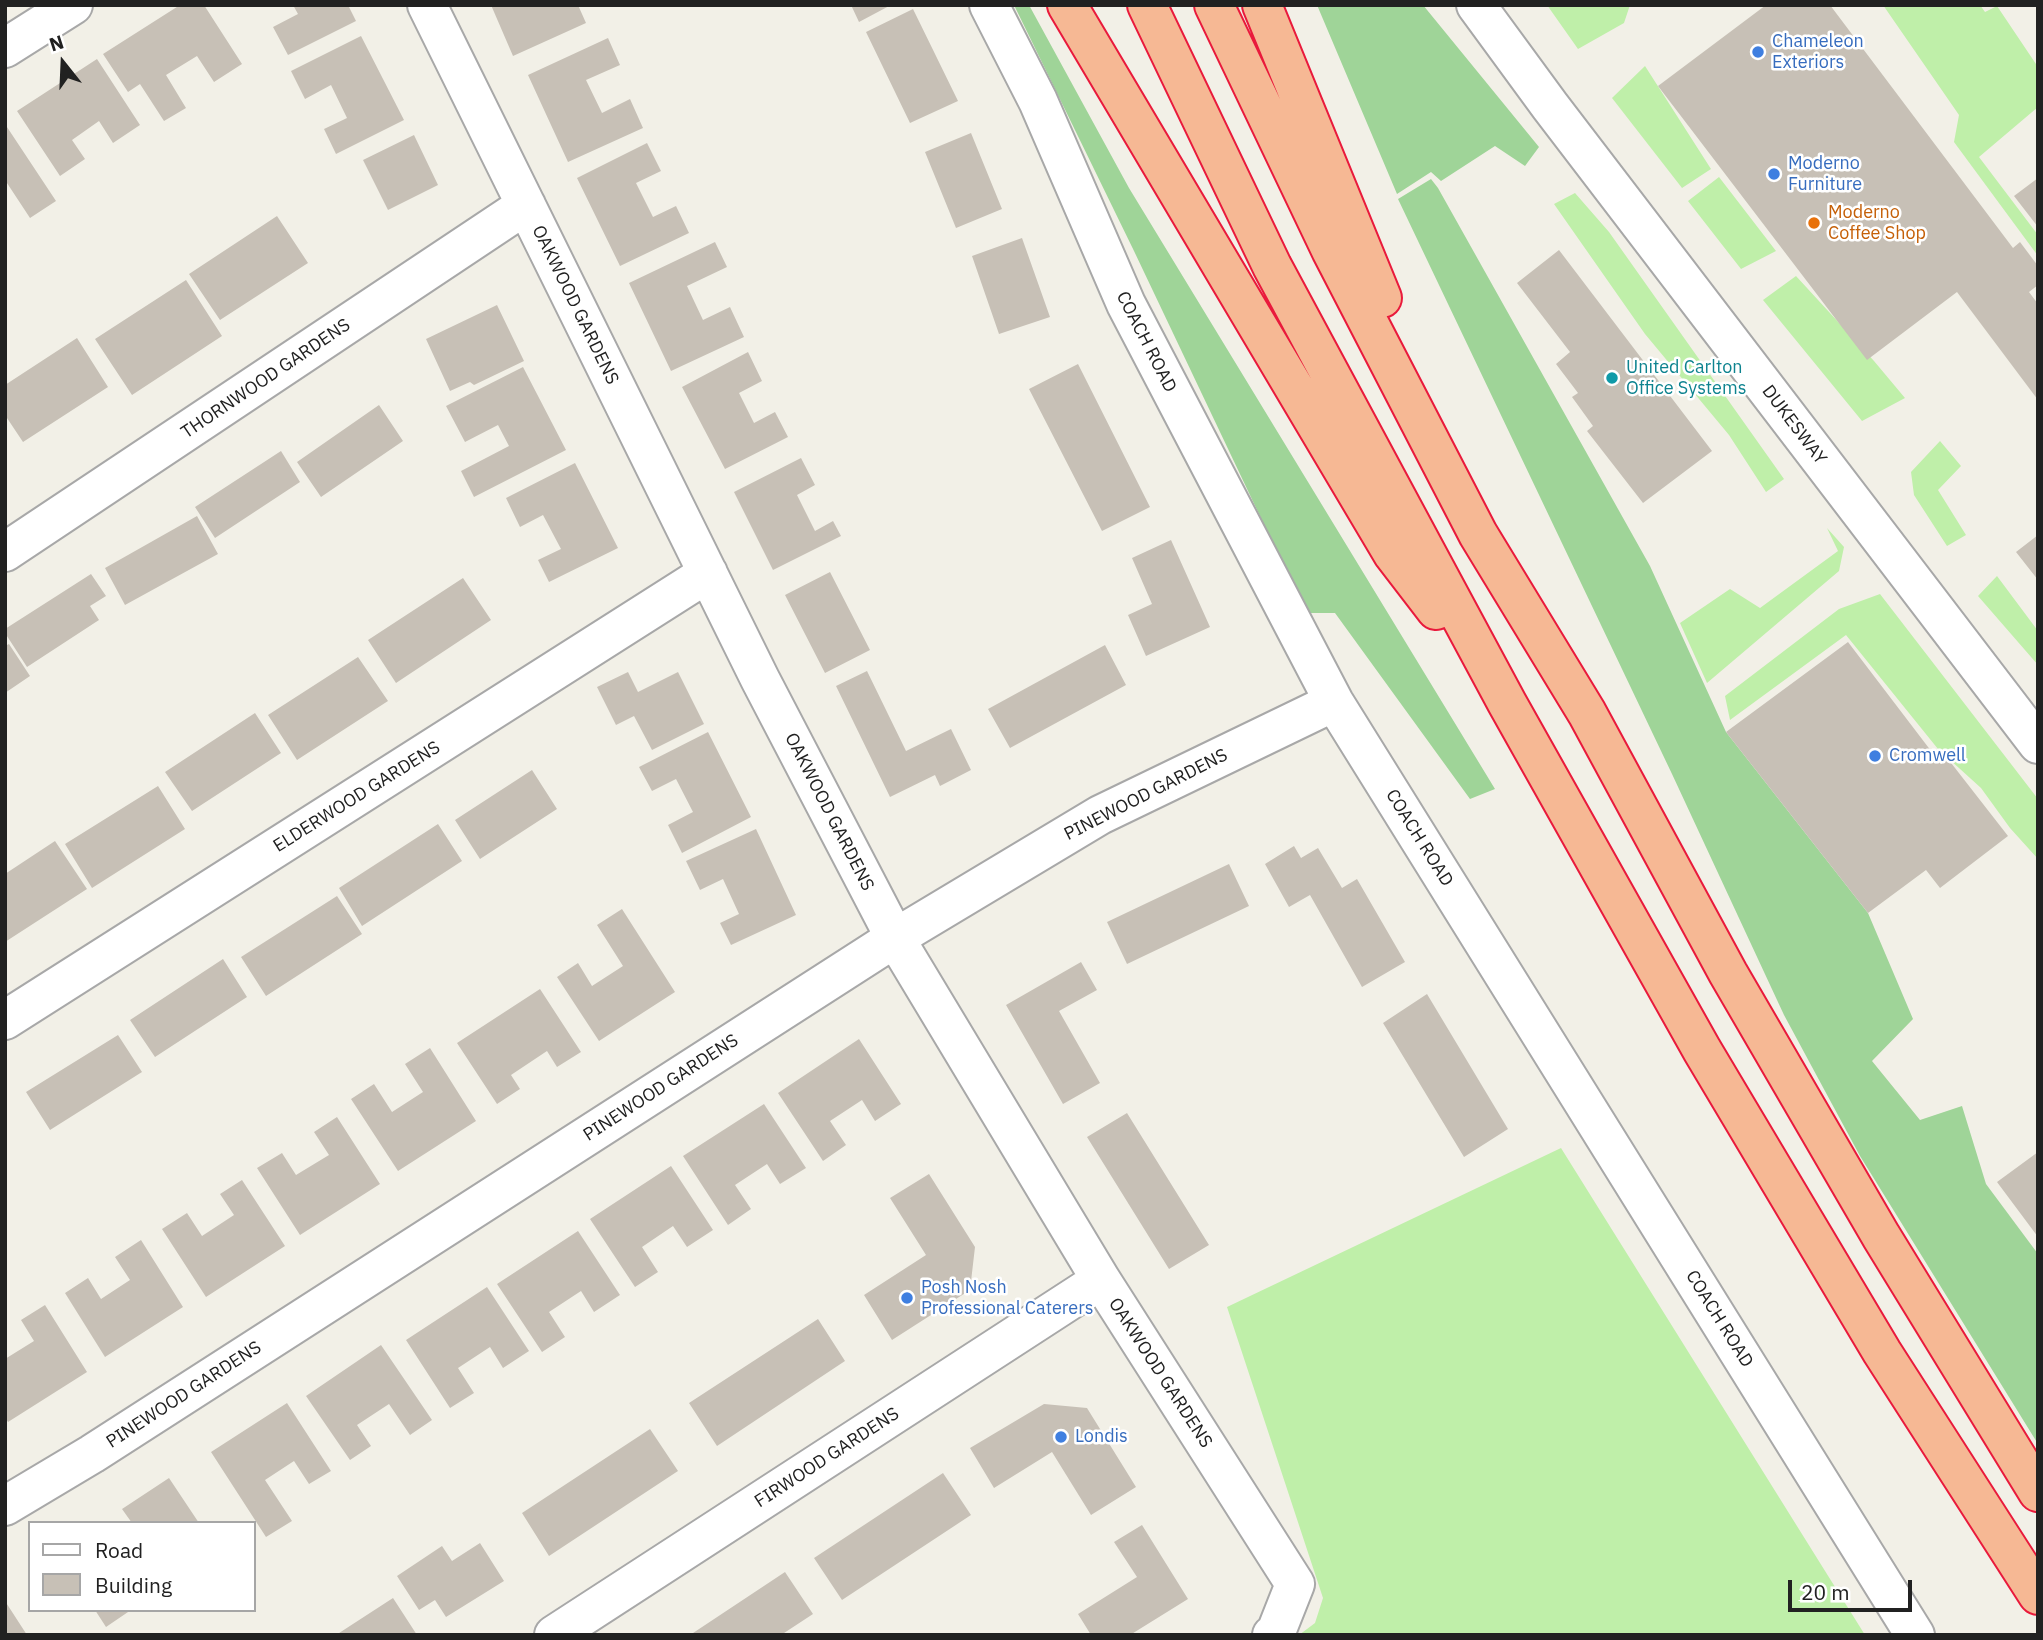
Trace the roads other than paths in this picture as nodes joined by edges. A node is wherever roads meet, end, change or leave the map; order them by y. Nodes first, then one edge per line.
1 (73, 5) edge
2 (427, 5) edge
3 (989, 5) edge
4 (1067, 5) edge
5 (1147, 5) edge
6 (1214, 5) edge
7 (1262, 5) edge
8 (1476, 5) edge
9 (5, 48) edge
10 (526, 205) junction
11 (1478, 534) junction
12 (5, 552) edge
13 (708, 573) junction
14 (1334, 702) junction
15 (1507, 703) junction
16 (2038, 744) edge
17 (895, 938) junction
18 (5, 1020) edge
19 (1101, 1280) junction
20 (2038, 1492) edge
21 (5, 1506) edge
22 (2038, 1595) edge
23 (554, 1635) edge
24 (1272, 1635) edge
25 (1915, 1635) edge

1 - 9 street
2 - 10 street, OAKWOOD GARDENS
3 - 14 street, COACH ROAD
4 - 15 highway
5 - 15 highway
6 - 11 highway
7 - 11 highway
8 - 16 street, DUKESWAY
10 - 12 street, THORNWOOD GARDENS
10 - 13 street, OAKWOOD GARDENS
11 - 20 highway
13 - 17 street, OAKWOOD GARDENS
13 - 18 street, ELDERWOOD GARDENS
14 - 17 street, PINEWOOD GARDENS
14 - 25 street, COACH ROAD
15 - 22 highway
17 - 19 street, OAKWOOD GARDENS
17 - 21 street, PINEWOOD GARDENS
19 - 23 street, FIRWOOD GARDENS
19 - 24 street, OAKWOOD GARDENS

